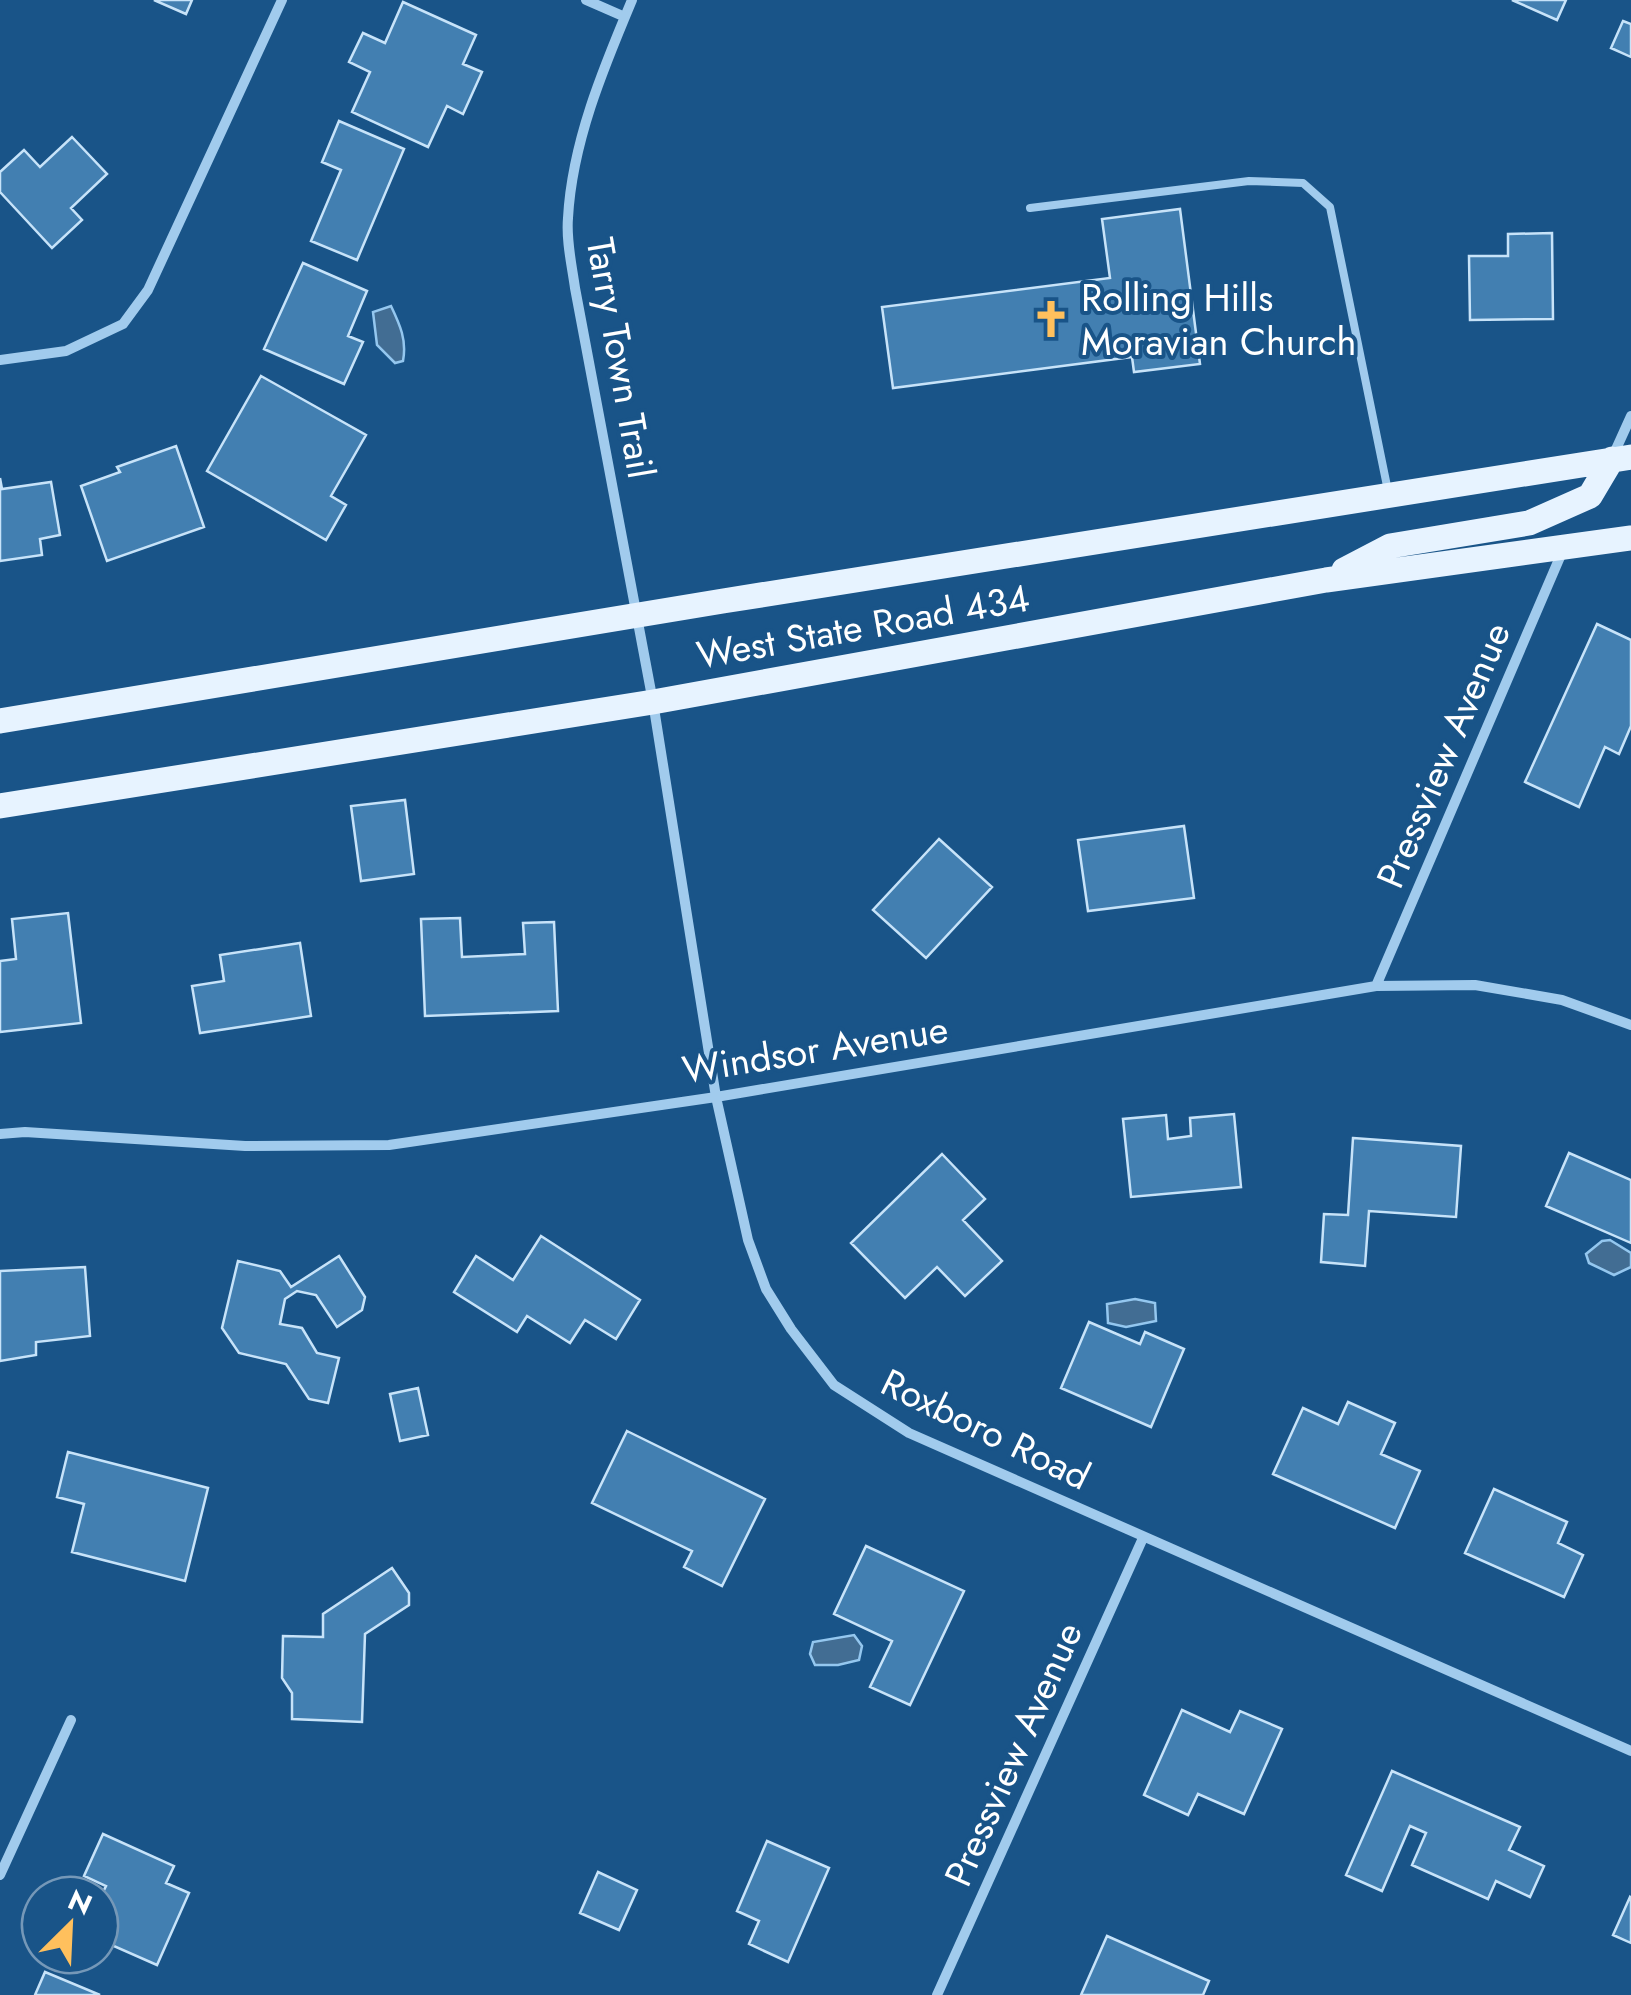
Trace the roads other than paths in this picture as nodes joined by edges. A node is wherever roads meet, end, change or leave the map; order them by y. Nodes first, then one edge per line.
1 (282, 0) edge
2 (586, 0) edge
3 (632, 0) edge
4 (625, 17) junction
5 (1030, 208) dead end
6 (0, 360) edge
7 (1631, 416) edge
8 (1621, 458) edge
9 (1388, 496) junction
10 (1631, 538) edge
11 (1564, 547) junction
12 (1326, 580) junction
13 (636, 615) junction
14 (653, 702) junction
15 (0, 720) edge
16 (0, 806) edge
17 (1376, 986) junction
18 (1631, 1025) edge
19 (716, 1097) junction
20 (0, 1134) edge
21 (1143, 1538) junction
22 (71, 1720) dead end
23 (1631, 1752) edge
24 (0, 1874) edge
25 (937, 1995) edge

1 - 6 street
2 - 4 street
3 - 4 street, Tarry Town Trail
4 - 13 street, Tarry Town Trail
5 - 9 lane
7 - 8 street
8 - 9 main road
8 - 12 main road
9 - 13 main road
10 - 11 main road, West State Road 434
11 - 12 main road, West State Road 434
11 - 17 street, Pressview Avenue
12 - 14 main road, West State Road 434
13 - 14 street, Roxboro Road
13 - 15 main road
14 - 16 main road, West State Road 434
14 - 19 street, Roxboro Road
17 - 18 street, Windsor Avenue
17 - 19 street, Windsor Avenue
19 - 20 street, Windsor Avenue
19 - 21 street, Roxboro Road
21 - 23 street, Roxboro Road
21 - 25 street, Pressview Avenue
22 - 24 street

